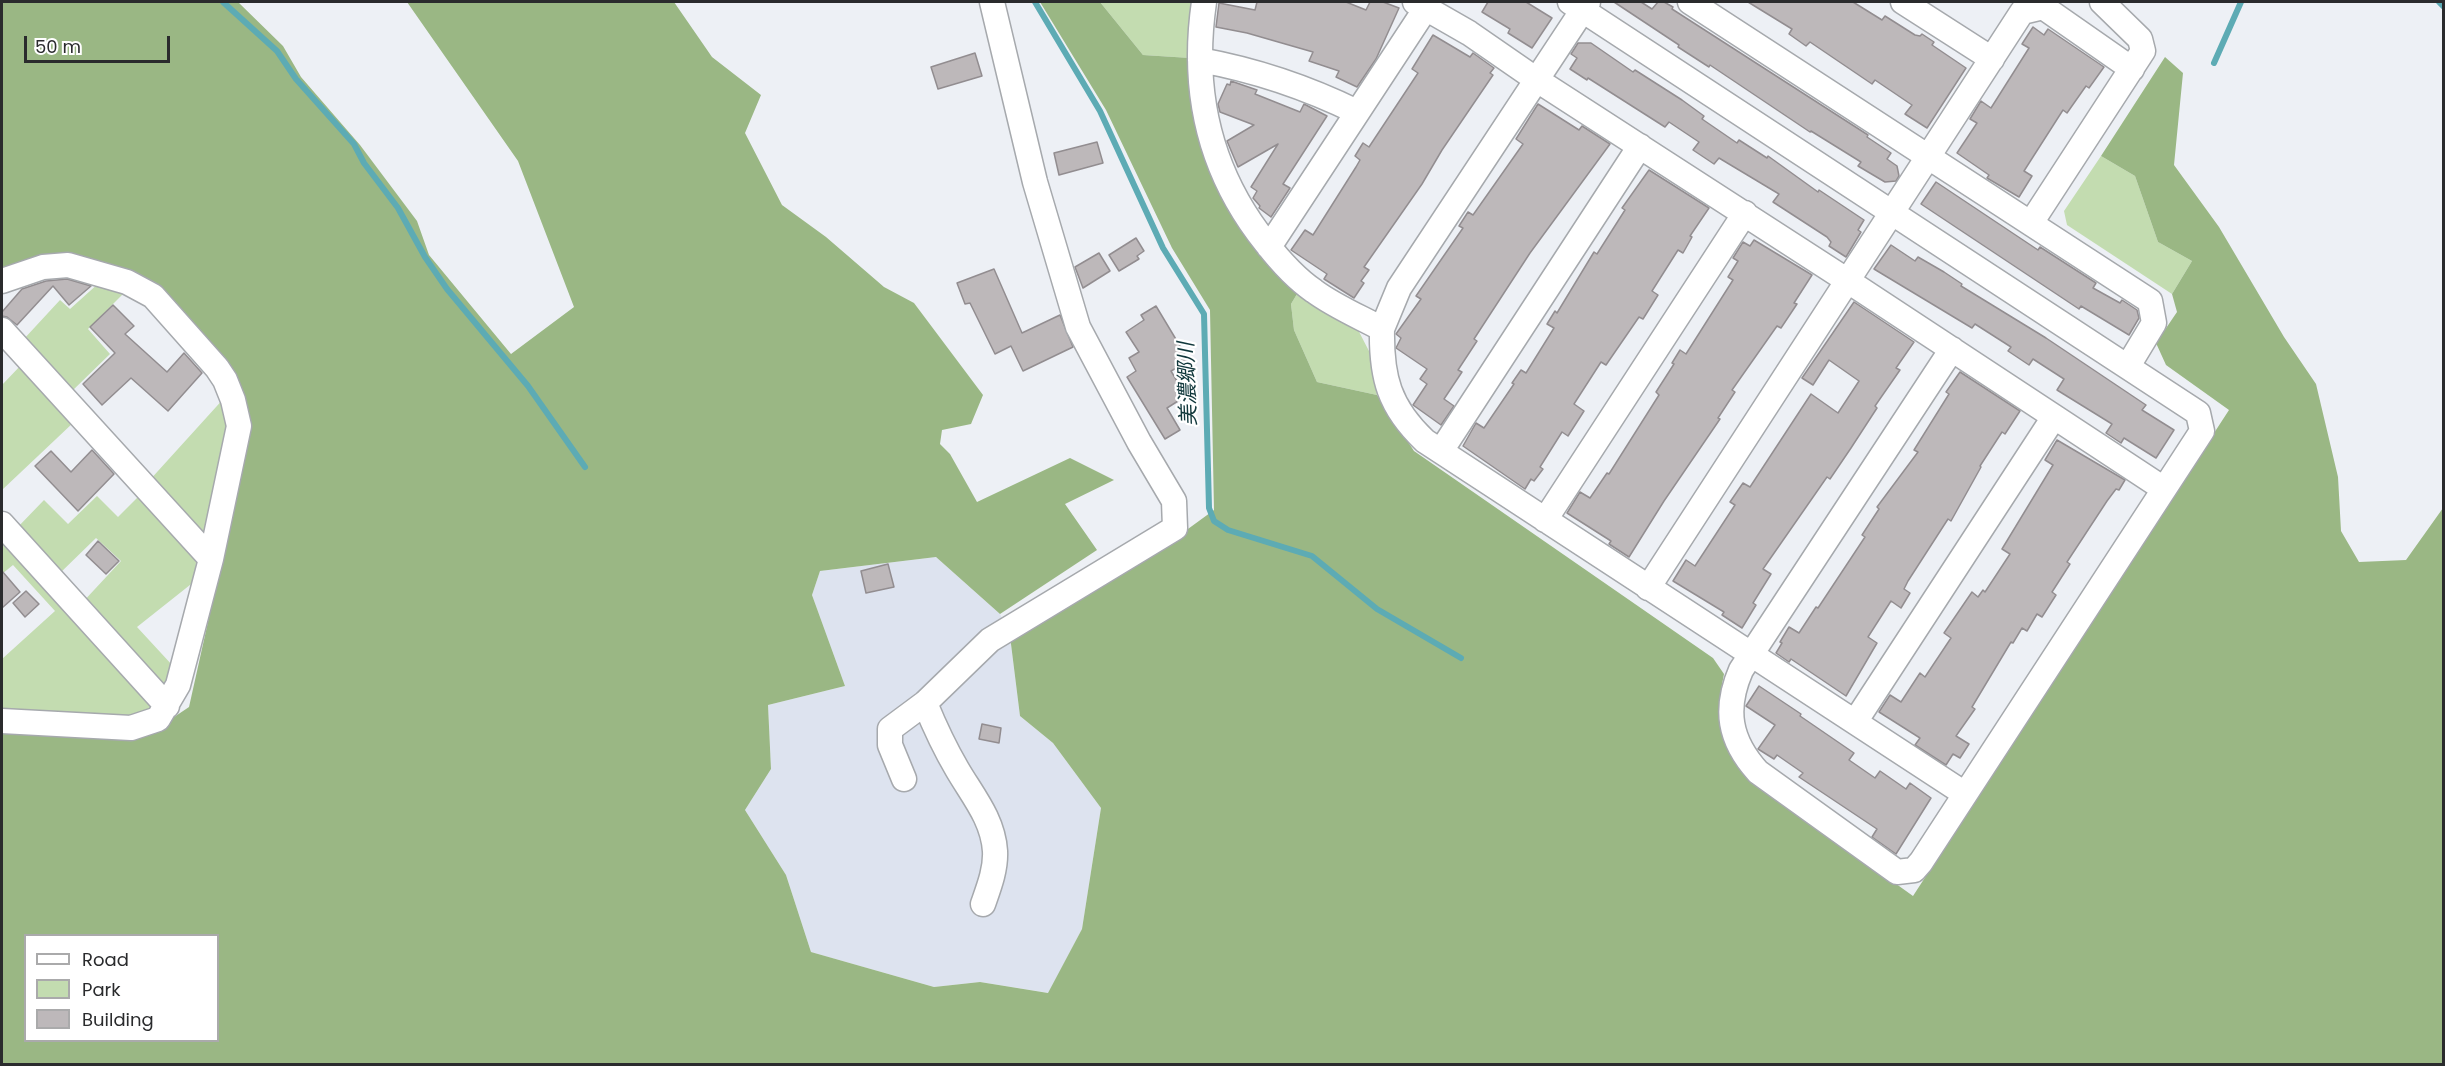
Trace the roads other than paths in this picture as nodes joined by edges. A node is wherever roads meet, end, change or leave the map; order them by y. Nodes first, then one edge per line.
1 (992, 2) edge
2 (1204, 2) edge
3 (1690, 2) edge
4 (1903, 2) edge
5 (2102, 2) edge
6 (1580, 4) edge
7 (1420, 5) edge
8 (1992, 59) junction
9 (1200, 60) junction
10 (2132, 69) junction
11 (1537, 80) junction
12 (1357, 112) junction
13 (1640, 146) junction
14 (1928, 158) junction
15 (1745, 213) junction
16 (1892, 213) junction
17 (2031, 223) junction
18 (1269, 247) junction
19 (2, 281) edge
20 (1848, 281) junction
21 (1382, 329) junction
22 (2, 330) edge
23 (1952, 349) junction
24 (2128, 366) junction
25 (2054, 417) junction
26 (1440, 451) junction
27 (2164, 489) junction
28 (1545, 520) junction
29 (2, 524) edge
30 (211, 559) junction
31 (1648, 588) junction
32 (1752, 655) junction
33 (925, 703) junction
34 (167, 706) junction
35 (3, 720) edge
36 (1855, 722) junction
37 (904, 779) dead end
38 (1965, 794) junction
39 (983, 904) dead end

1 - 33 street
2 - 9 street
3 - 14 street
4 - 8 street
5 - 10 street
6 - 11 street
6 - 16 street
7 - 11 street
7 - 12 street
8 - 10 street
8 - 14 street
9 - 12 street
9 - 18 street
10 - 17 street
11 - 13 street
11 - 21 street
12 - 18 street
13 - 15 street
13 - 26 street
14 - 16 street
14 - 17 street
15 - 20 street
15 - 28 street
16 - 20 street
16 - 24 street
17 - 24 street
18 - 21 street
19 - 30 street
20 - 23 street
20 - 31 street
21 - 26 street
22 - 30 street
23 - 25 street
23 - 32 street
24 - 27 street
25 - 27 street
25 - 36 street
26 - 28 street
27 - 38 street
28 - 31 street
29 - 34 street
30 - 34 street
31 - 32 street
32 - 36 street
32 - 38 street
33 - 37 street
33 - 39 street
34 - 35 street
36 - 38 street

